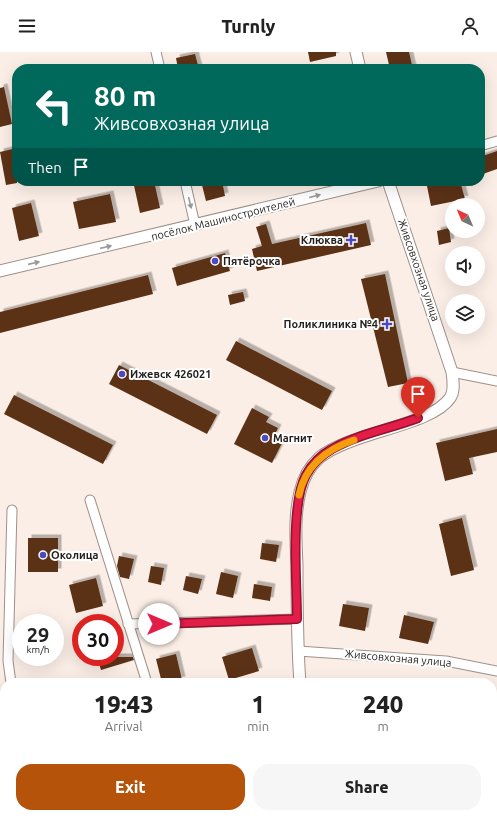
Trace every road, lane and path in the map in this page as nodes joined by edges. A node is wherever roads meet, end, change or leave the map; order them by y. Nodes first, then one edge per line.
1 (156, 52) edge
2 (356, 52) edge
3 (159, 64) edge
4 (359, 64) edge
5 (497, 141) edge
6 (485, 145) edge
7 (186, 186) edge
8 (357, 186) edge
9 (390, 186) edge
10 (195, 225) junction
11 (0, 271) edge
12 (452, 372) junction
13 (497, 381) edge
14 (90, 500) dead end
15 (12, 510) dead end
16 (297, 619) junction
17 (128, 624) junction
18 (298, 651) junction
19 (497, 671) edge
20 (10, 678) edge
21 (145, 678) edge
22 (300, 678) edge

1 - 3 street
2 - 4 street
5 - 6 street
7 -> 10 street
10 -> 8 street, посёлок Машиностроителей
9 - 12 street, Живсовхозная улица
11 -> 10 street, посёлок Машиностроителей
12 - 13 street
12 - 16 street, Живсовхозная улица
14 - 17 street
15 - 20 street
16 - 17 street
16 - 18 street, Живсовхозная улица
17 - 21 street
18 - 19 street, Живсовхозная улица
18 - 22 street, Живсовхозная улица

